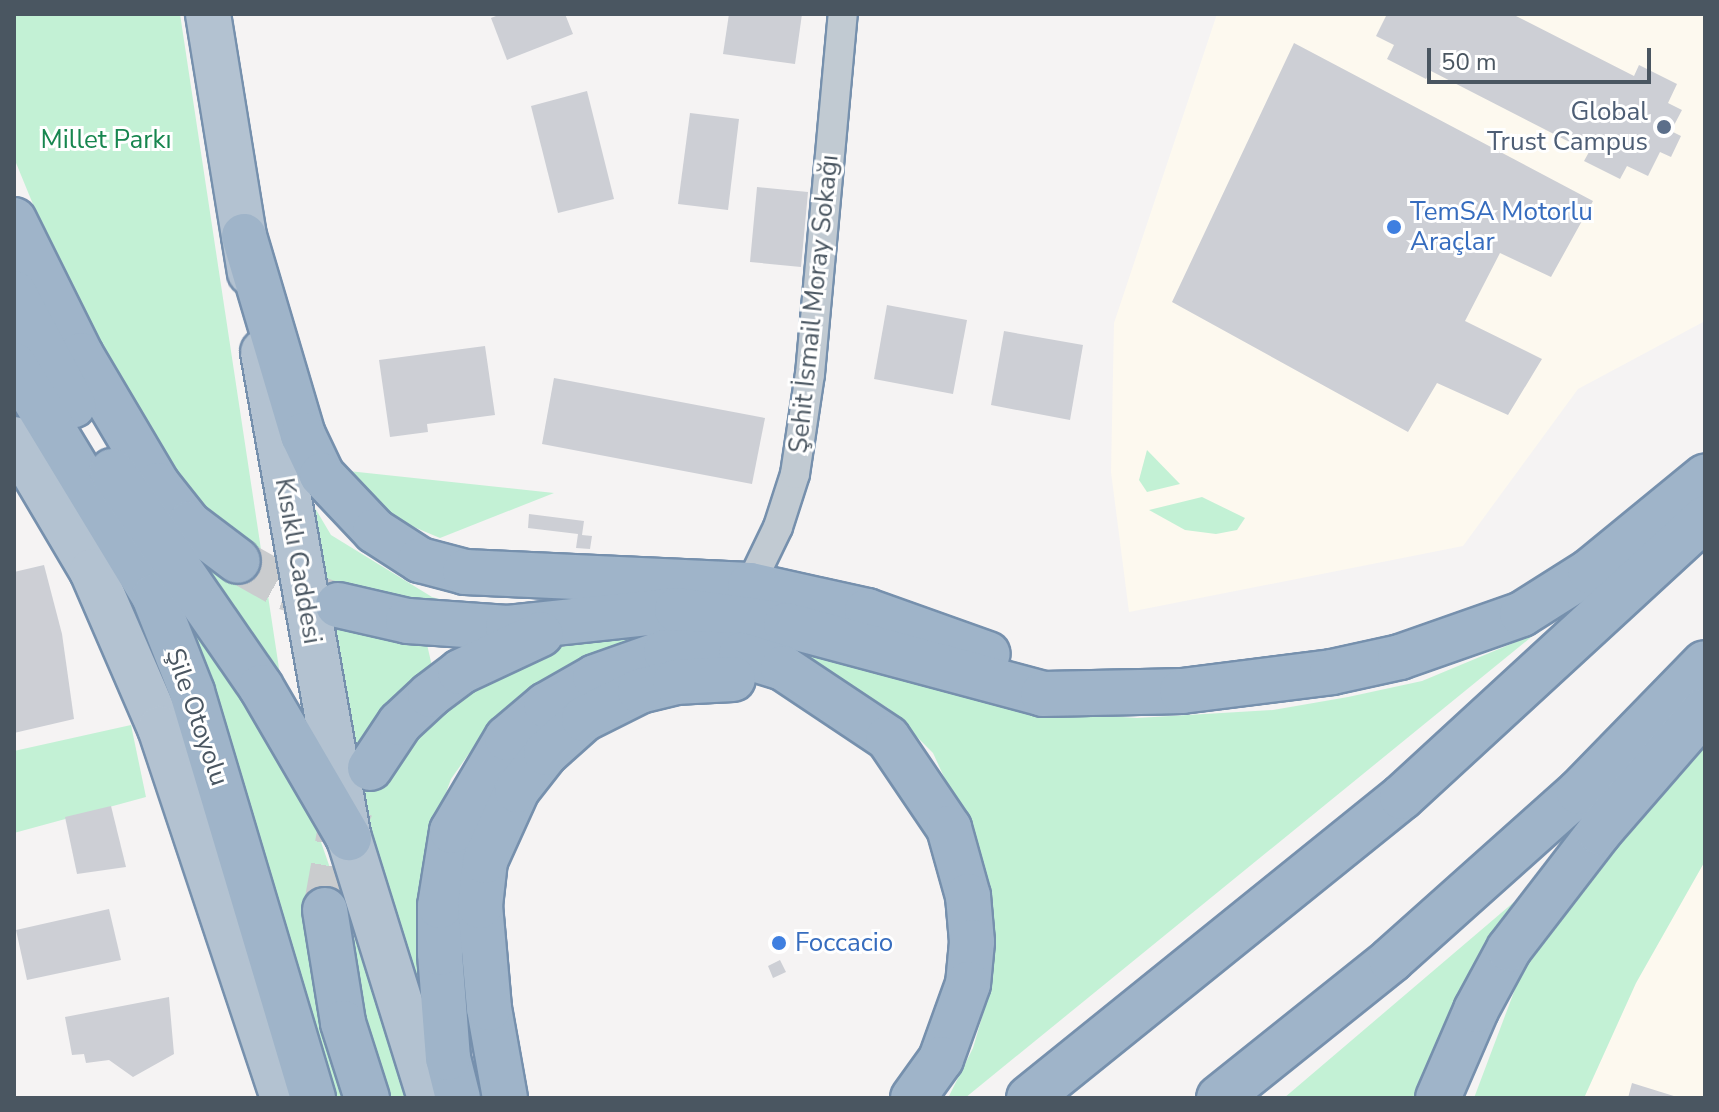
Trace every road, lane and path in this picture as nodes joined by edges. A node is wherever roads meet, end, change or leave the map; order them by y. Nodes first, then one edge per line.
1 (208, 14) edge
2 (843, 14) edge
3 (14, 220) edge
4 (244, 236) junction
5 (14, 293) edge
6 (14, 365) edge
7 (14, 439) edge
8 (1705, 477) edge
9 (1705, 518) edge
10 (238, 561) tunnel mouth
11 (750, 585) junction
12 (338, 605) tunnel mouth
13 (598, 620) junction
14 (1705, 663) edge
15 (818, 691) junction
16 (1182, 691) junction
17 (1705, 710) edge
18 (370, 768) tunnel mouth
19 (349, 838) junction
20 (325, 910) tunnel mouth
21 (283, 1098) edge
22 (313, 1098) edge
23 (367, 1098) edge
24 (430, 1098) edge
25 (458, 1098) edge
26 (505, 1098) edge
27 (913, 1098) edge
28 (1029, 1098) edge
29 (1219, 1098) edge
30 (1438, 1098) edge

1 - 4 main road, Kısıklı Caddesi
2 - 11 street, Şehit İsmail Moray Sokağı
3 - 10 highway
4 - 11 highway
4 - 19 main road, Kısıklı Caddesi
5 - 19 highway, Şile Otoyolu
6 - 22 highway, Şile Otoyolu
7 - 21 main road
8 - 16 highway
9 - 28 highway
11 - 16 highway
12 - 13 highway
13 - 16 highway
13 - 18 highway
14 - 29 highway
15 - 25 highway
15 - 26 highway
15 - 27 highway
17 - 30 highway
19 - 24 main road, Kısıklı Caddesi
20 - 23 highway

